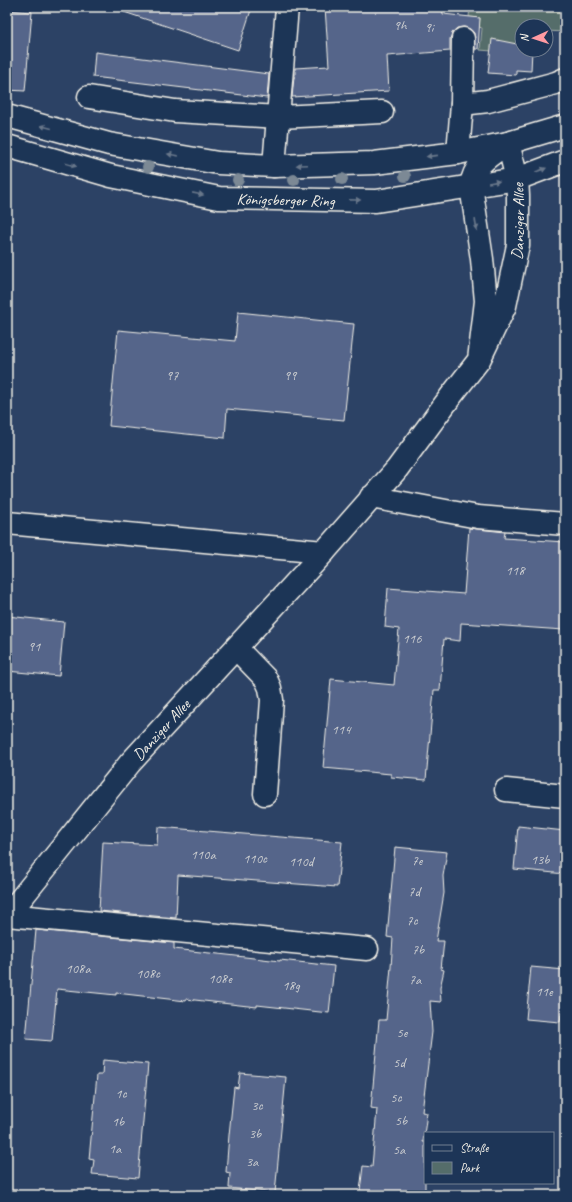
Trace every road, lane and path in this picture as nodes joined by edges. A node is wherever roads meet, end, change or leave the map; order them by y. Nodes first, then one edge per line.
1 (287, 7) edge
2 (463, 39) dead end
3 (565, 79) edge
4 (89, 97) dead end
5 (462, 104) junction
6 (382, 112) dead end
7 (7, 116) edge
8 (279, 117) junction
9 (565, 126) edge
10 (508, 143) junction
11 (7, 146) edge
12 (458, 153) junction
13 (565, 161) edge
14 (274, 166) junction
15 (517, 179) junction
16 (471, 186) junction
17 (479, 360) junction
18 (371, 497) junction
19 (7, 523) edge
20 (565, 524) edge
21 (324, 552) junction
22 (236, 648) junction
23 (506, 790) dead end
24 (265, 794) dead end
25 (565, 796) edge
26 (7, 915) edge
27 (367, 949) dead end

1 - 8 street, Königsberger Ring
2 - 5 street
3 - 5 street
4 - 8 street
5 - 12 street
6 - 8 street
14 -> 7 street, Königsberger Ring
8 - 14 street, Königsberger Ring
9 - 10 street, Königsberger Ring
10 - 12 street, Königsberger Ring
10 - 15 street, Danziger Allee
10 - 16 street, Danziger Allee
11 -> 16 street, Königsberger Ring
12 -> 14 street, Königsberger Ring
15 -> 13 street, Königsberger Ring
16 -> 15 street, Königsberger Ring
15 - 17 street, Danziger Allee
16 -> 17 street, Danziger Allee
17 - 18 street, Danziger Allee
18 - 20 street
18 - 21 street, Danziger Allee
19 - 21 street
21 - 22 street, Danziger Allee
22 - 24 street
22 - 26 street, Danziger Allee
23 - 25 street
26 - 27 street

